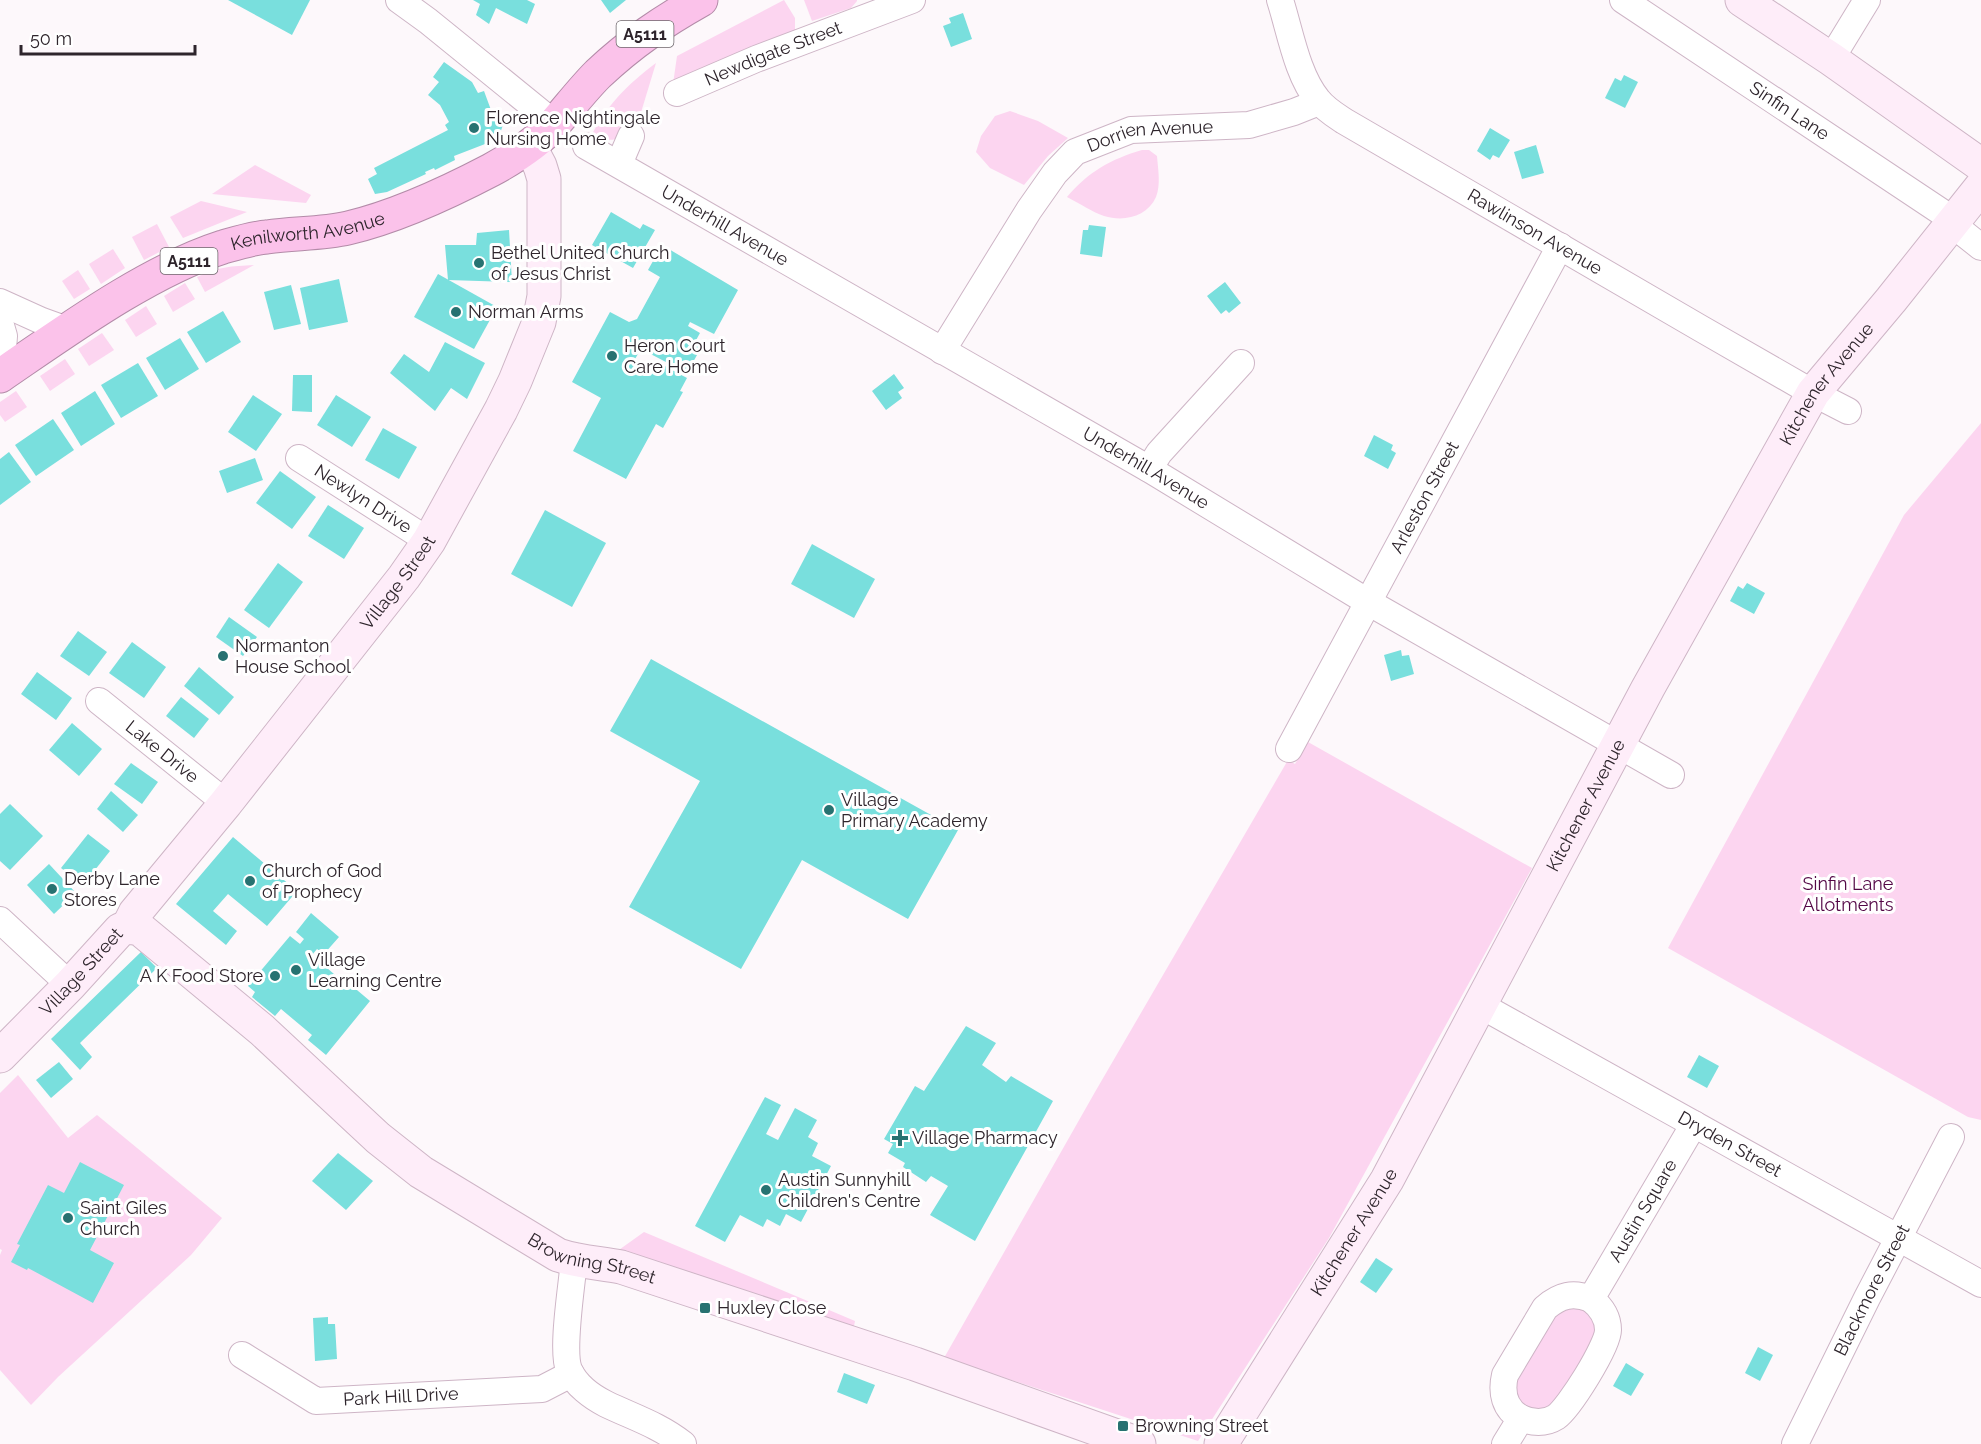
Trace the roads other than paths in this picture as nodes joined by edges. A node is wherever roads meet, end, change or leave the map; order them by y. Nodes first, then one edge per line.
1 (399, 0) edge
2 (701, 0) edge
3 (912, 0) edge
4 (1280, 0) edge
5 (1623, 0) edge
6 (1742, 0) edge
7 (1867, 0) edge
8 (865, 8) edge
9 (1831, 59) junction
10 (677, 93) dead end
11 (1319, 102) junction
12 (555, 124) junction
13 (631, 136) dead end
14 (586, 146) dead end
15 (530, 147) junction
16 (619, 164) junction
17 (1981, 165) edge
18 (1981, 187) edge
19 (1954, 222) junction
20 (1560, 246) junction
21 (1981, 247) edge
22 (0, 302) edge
23 (0, 322) edge
24 (67, 330) junction
25 (942, 351) junction
26 (1241, 363) dead end
27 (0, 375) edge
28 (1813, 393) junction
29 (1848, 411) dead end
30 (299, 458) dead end
31 (1149, 469) junction
32 (429, 541) junction
33 (1368, 602) junction
34 (99, 701) dead end
35 (1618, 746) junction
36 (1289, 748) dead end
37 (1671, 775) dead end
38 (226, 803) junction
39 (0, 920) edge
40 (129, 927) junction
41 (70, 985) junction
42 (1480, 1005) junction
43 (0, 1056) edge
44 (1694, 1124) junction
45 (1951, 1137) dead end
46 (1899, 1239) junction
47 (574, 1260) junction
48 (1981, 1284) edge
49 (1591, 1299) junction
50 (242, 1355) dead end
51 (571, 1374) junction
52 (1521, 1418) junction
53 (683, 1444) edge
54 (1139, 1444) edge
55 (1221, 1444) edge
56 (1505, 1444) edge
57 (1795, 1444) edge

1 - 12 street
2 - 12 highway, A5111
3 - 8 street, Newdigate Street
4 - 11 street, Rawlinson Avenue
5 - 19 street, Sinfin Lane
6 - 9 street
7 - 9 street
8 - 10 street, Newdigate Street
9 - 17 street
11 - 20 street, Rawlinson Avenue
11 - 25 street, Dorrien Avenue
12 - 15 highway, Kenilworth Avenue / A5111
13 - 16 street
14 - 16 street, Underhill Avenue
15 - 24 highway, Kenilworth Avenue / A5111
15 - 32 street, Village Street
16 - 25 street, Underhill Avenue
18 - 19 street, Kitchener Avenue
19 - 21 street, Sinfin Lane
19 - 28 street, Kitchener Avenue
20 - 28 street, Rawlinson Avenue
20 - 33 street, Arleston Street
22 - 24 street
23 - 27 street
24 - 27 highway, Kenilworth Avenue / A5111
25 - 31 street, Underhill Avenue
26 - 31 street
28 - 29 street, Rawlinson Avenue
28 - 35 street, Kitchener Avenue
30 - 32 street, Newlyn Drive
31 - 33 street, Underhill Avenue
32 - 38 street, Village Street
33 - 35 street, Underhill Avenue
33 - 36 street, Arleston Street
34 - 38 street, Lake Drive
35 - 37 street, Underhill Avenue
35 - 42 street, Kitchener Avenue
38 - 40 street, Village Street
39 - 41 street
40 - 41 street, Village Street
40 - 47 street, Browning Street
41 - 43 street, Village Street
42 - 44 street, Dryden Street
42 - 55 street, Kitchener Avenue
44 - 46 street, Dryden Street
44 - 49 street, Austin Square
45 - 46 street, Blackmore Street
46 - 48 street, Dryden Street
46 - 57 street, Blackmore Street
47 - 51 street
47 - 54 street, Browning Street
49 - 52 street
49 - 52 street
50 - 51 street, Park Hill Drive
51 - 53 street
52 - 56 street

